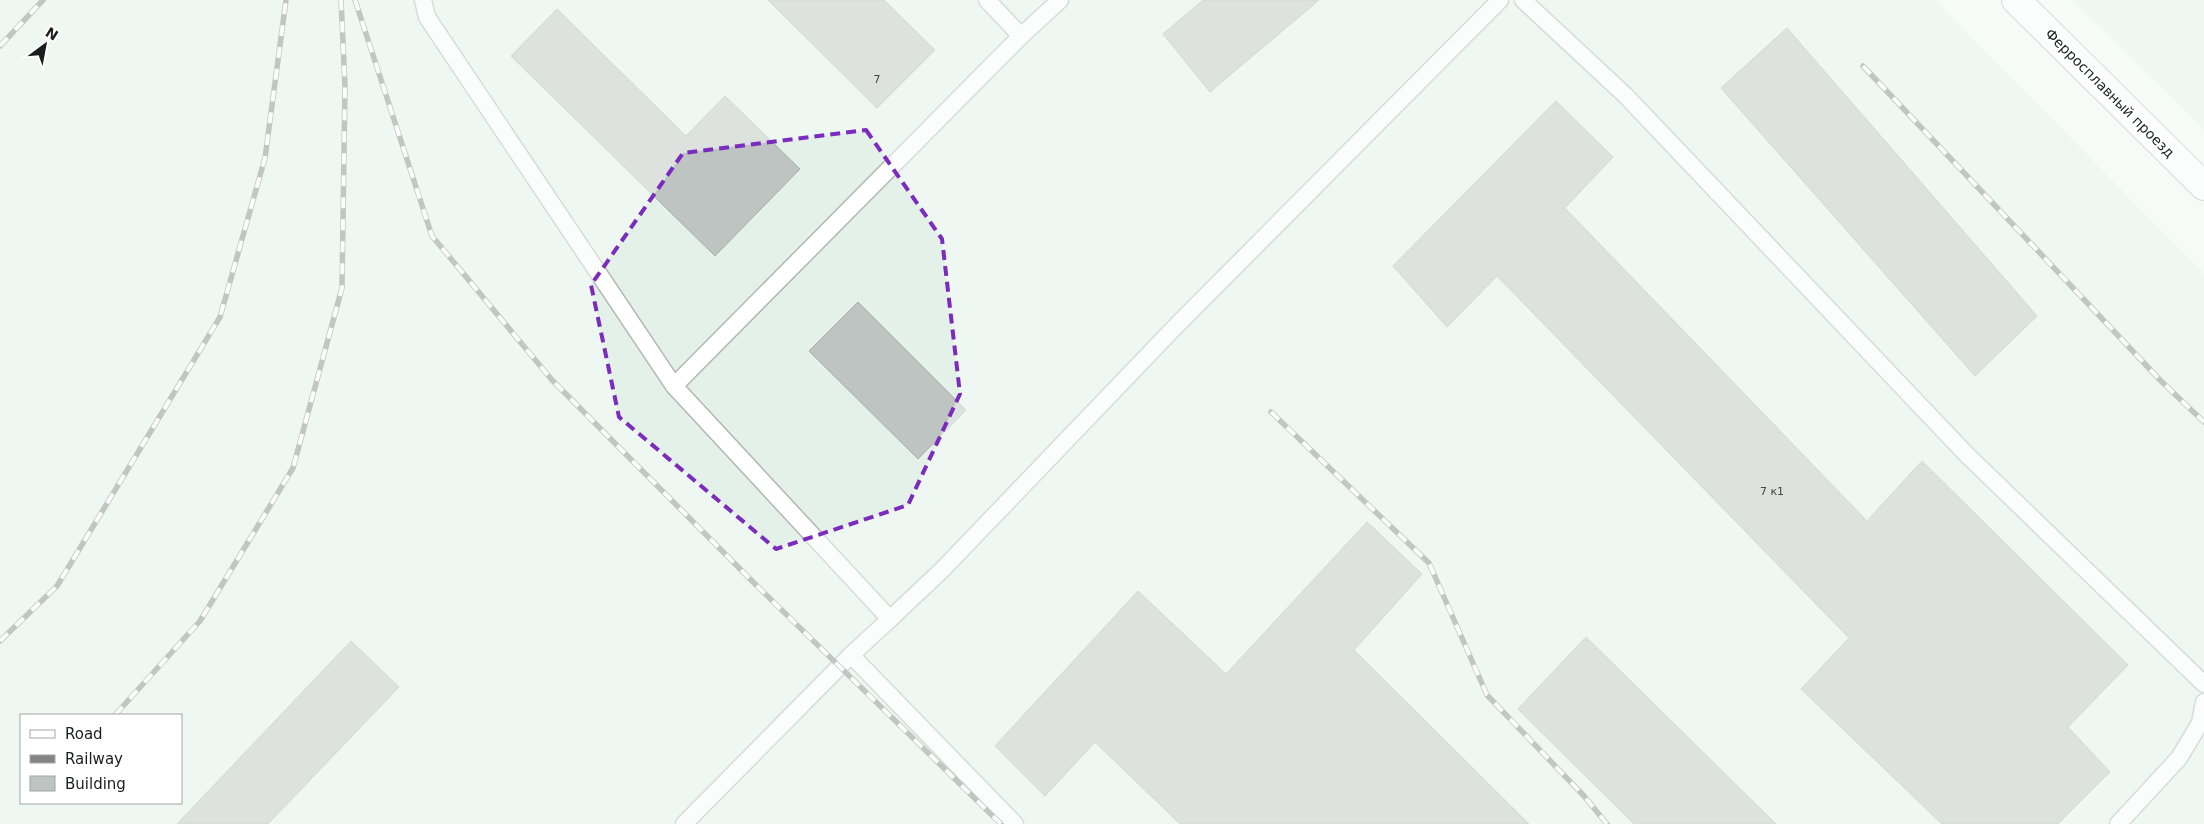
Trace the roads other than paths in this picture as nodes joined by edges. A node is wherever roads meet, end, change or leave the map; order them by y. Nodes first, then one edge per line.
1 (423, 0) edge
2 (987, 0) edge
3 (1060, 0) edge
4 (1500, 0) edge
5 (1523, 0) edge
6 (2016, 0) edge
7 (1021, 36) junction
8 (2204, 186) edge
9 (674, 386) junction
10 (890, 619) junction
11 (851, 655) junction
12 (2204, 684) edge
13 (2204, 702) edge
14 (2202, 723) edge
15 (684, 824) edge
16 (1015, 824) edge
17 (2118, 824) edge

1 - 9 lane
2 - 7 lane
3 - 7 lane
4 - 10 lane
5 - 12 lane
6 - 8 street, Ферросплавный проезд
7 - 9 lane
9 - 10 lane
10 - 11 lane
11 - 15 lane
11 - 16 lane
13 - 14 lane
14 - 17 lane

